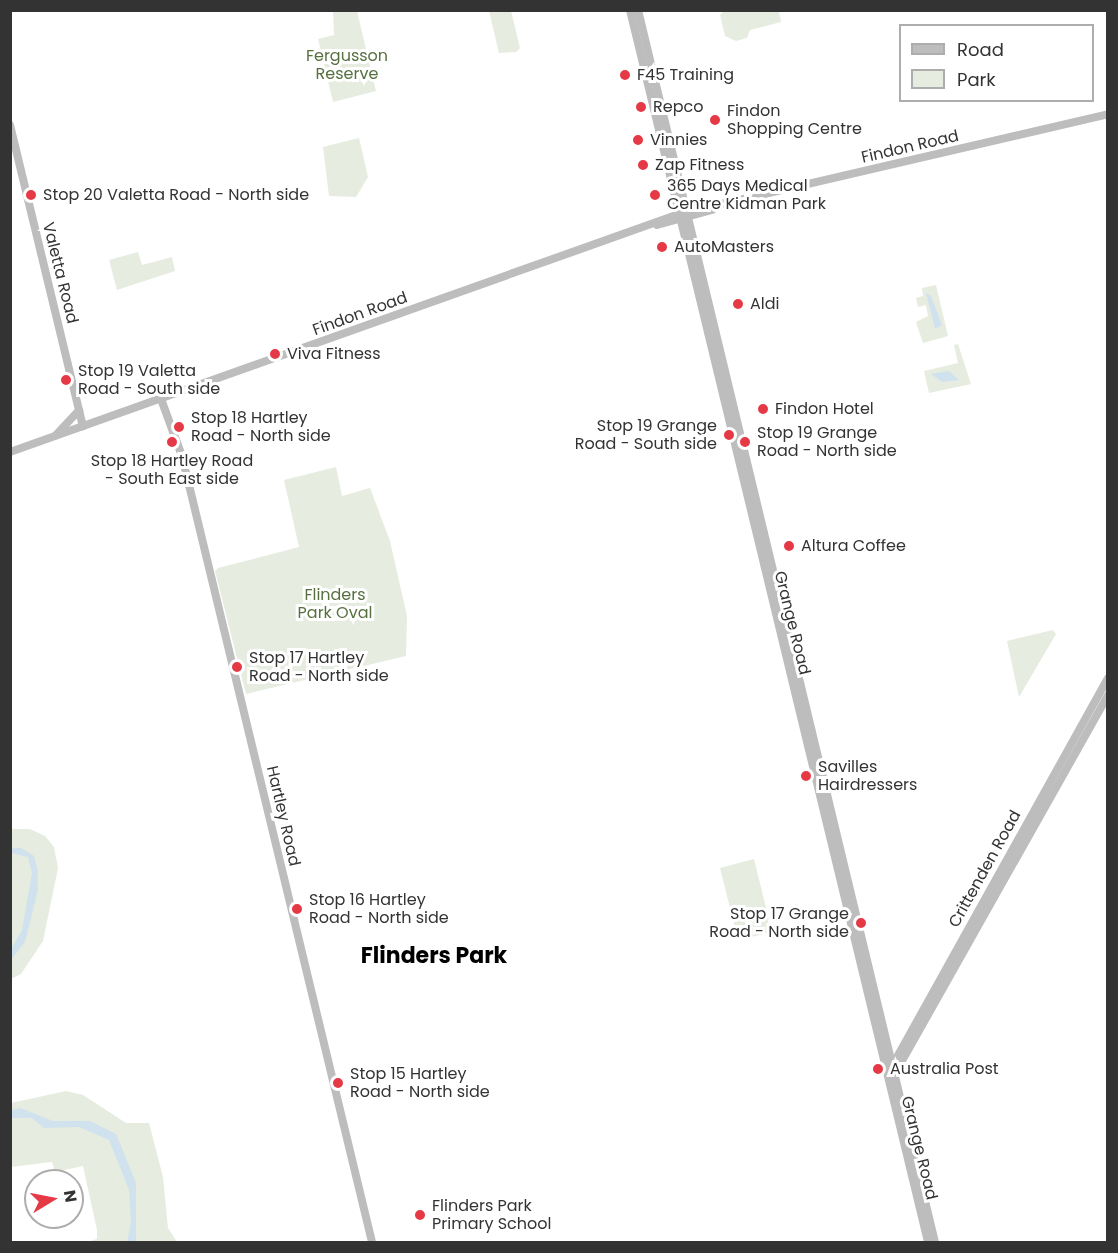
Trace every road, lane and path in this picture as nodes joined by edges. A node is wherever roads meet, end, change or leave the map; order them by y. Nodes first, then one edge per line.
1 (630, 10) edge
2 (638, 10) edge
3 (657, 114) junction
4 (1107, 114) edge
5 (10, 125) edge
6 (681, 194) junction
7 (676, 201) junction
8 (706, 209) junction
9 (683, 216) junction
10 (666, 221) junction
11 (687, 232) junction
12 (161, 399) junction
13 (79, 411) junction
14 (83, 426) junction
15 (55, 436) junction
16 (10, 452) edge
17 (1107, 678) edge
18 (1107, 695) edge
19 (888, 1048) junction
20 (900, 1052) junction
21 (892, 1066) junction
22 (891, 1075) junction
23 (372, 1242) edge
24 (928, 1242) edge
25 (935, 1242) edge

1 - 3 main road, Grange Road
2 - 3 main road, Grange Road
3 - 6 main road, Grange Road
3 - 7 main road, Grange Road
4 - 8 main road, Findon Road
5 - 13 main road, Valetta Road
6 - 8 main road
6 - 9 main road, Grange Road
7 - 9 main road, Grange Road
7 - 10 main road
8 - 9 main road, Findon Road
8 - 11 main road
9 - 10 main road, Findon Road
9 - 11 main road, Grange Road
10 - 11 main road
10 - 12 main road, Findon Road
11 - 19 main road, Grange Road
11 - 22 main road, Grange Road
12 - 14 main road, Findon Road
12 - 23 main road, Hartley Road
13 - 14 main road, Valetta Road
13 - 15 main road
14 - 15 main road, Findon Road
15 - 16 main road, Findon Road
17 - 20 main road, Crittenden Road
18 - 22 main road, Crittenden Road
19 - 20 main road
19 - 21 main road, Grange Road
20 - 21 main road, Crittenden Road
21 - 22 main road, Grange Road
22 - 24 main road, Grange Road
22 - 25 main road, Grange Road

